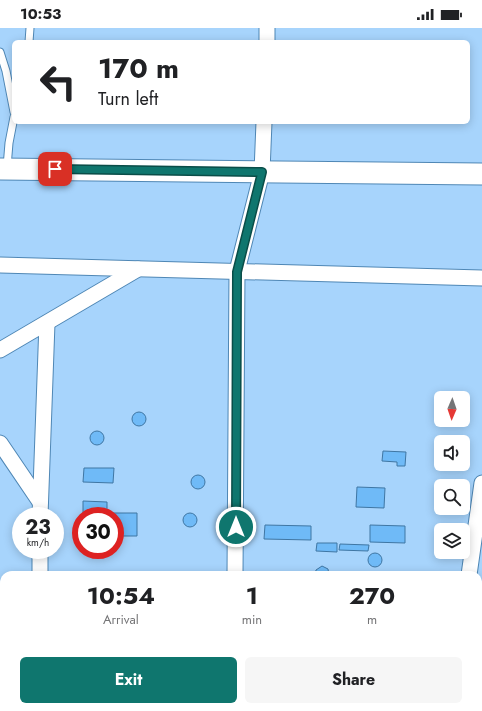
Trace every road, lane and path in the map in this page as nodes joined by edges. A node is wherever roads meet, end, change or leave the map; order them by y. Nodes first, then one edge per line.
1 (30, 28) edge
2 (267, 28) edge
3 (29, 40) edge
4 (267, 40) edge
5 (0, 52) edge
6 (12, 102) edge
7 (13, 124) edge
8 (264, 124) edge
9 (4, 169) edge
10 (262, 172) junction
11 (482, 174) edge
12 (0, 265) edge
13 (139, 269) junction
14 (237, 272) junction
15 (482, 278) edge
16 (47, 323) junction
17 (0, 350) edge
18 (0, 443) edge
19 (482, 483) edge
20 (39, 507) edge
21 (40, 507) edge
22 (40, 559) edge
23 (40, 571) edge
24 (235, 571) edge
25 (470, 571) edge

1 - 3 lane
2 - 4 street
5 - 6 lane
7 - 9 lane
8 - 10 street
9 - 10 main road
10 - 11 main road
10 - 14 street
12 - 13 street
13 - 14 street
13 - 16 street
14 - 15 street
14 - 24 street
16 - 17 street
16 - 21 street
18 - 20 street
19 - 25 street
22 - 23 street

